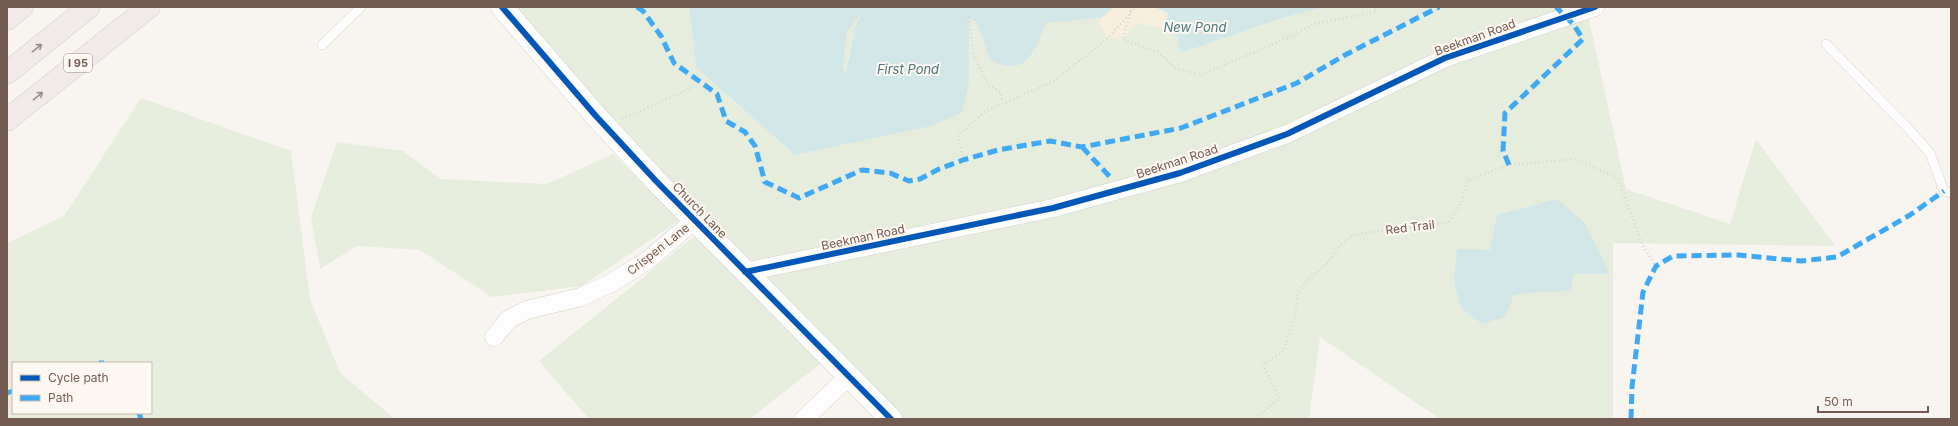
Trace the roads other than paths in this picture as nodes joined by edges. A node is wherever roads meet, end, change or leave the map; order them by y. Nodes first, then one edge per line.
1 (22, 7) edge
2 (89, 7) edge
3 (149, 7) edge
4 (361, 7) edge
5 (502, 7) edge
6 (1595, 7) edge
7 (7, 19) edge
8 (1826, 44) dead end
9 (322, 45) dead end
10 (7, 72) edge
11 (7, 120) edge
12 (1951, 193) edge
13 (695, 220) junction
14 (745, 272) junction
15 (494, 337) dead end
16 (848, 376) junction
17 (804, 419) edge
18 (891, 419) edge

1 - 7 highway
10 -> 2 highway
11 -> 3 highway, I 95
4 - 9 lane
5 - 13 street, Church Lane
6 - 14 street, Beekman Road
8 - 12 lane
13 - 14 street, Church Lane
13 - 15 street, Crispen Lane
14 - 16 street, Church Lane
16 - 17 street
16 - 18 street, Church Lane

